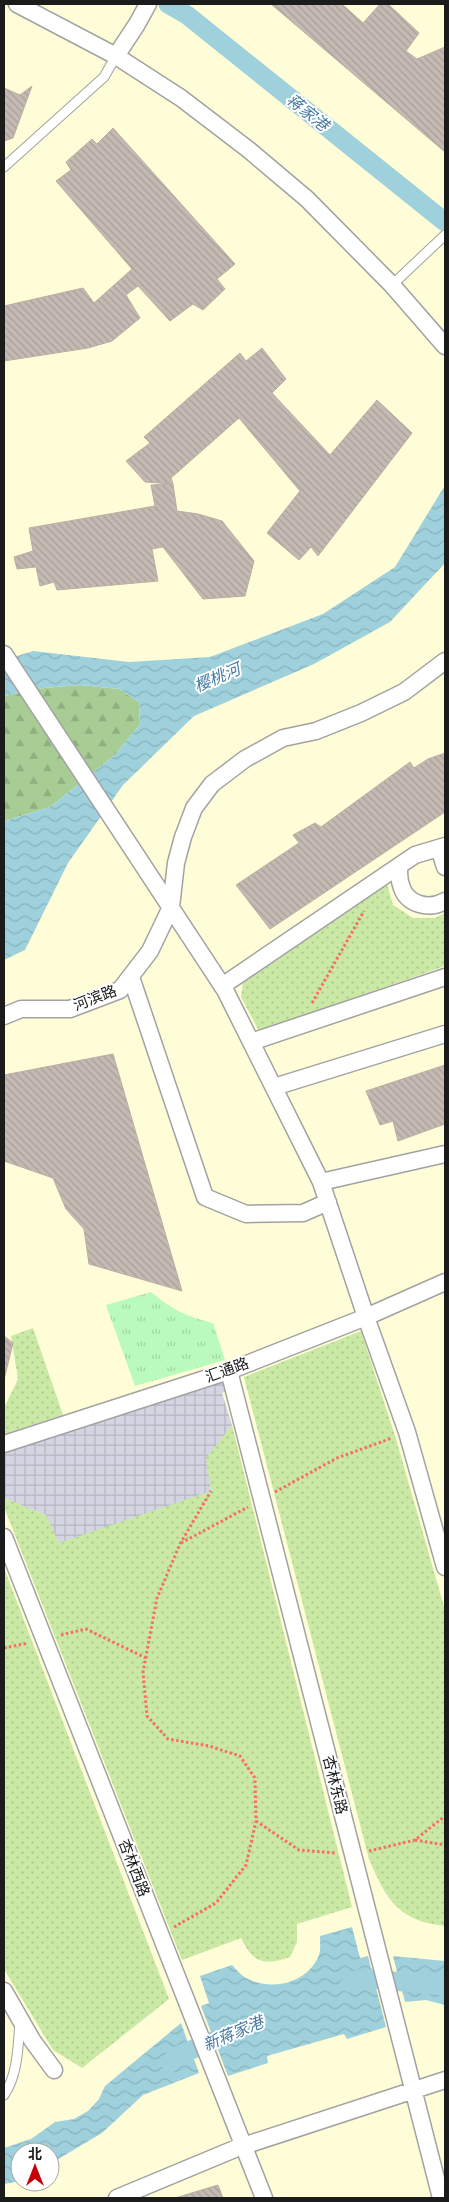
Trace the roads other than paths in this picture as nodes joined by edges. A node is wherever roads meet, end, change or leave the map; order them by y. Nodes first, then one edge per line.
1 (17, 4) edge
2 (148, 4) edge
3 (116, 56) junction
4 (4, 167) edge
5 (445, 235) edge
6 (392, 285) junction
7 (445, 346) edge
8 (4, 654) edge
9 (445, 661) edge
10 (442, 847) edge
11 (399, 866) junction
12 (445, 867) edge
13 (445, 901) edge
14 (171, 907) junction
15 (131, 977) junction
16 (445, 977) edge
17 (222, 986) junction
18 (4, 1016) edge
19 (445, 1034) edge
20 (251, 1042) junction
21 (274, 1087) junction
22 (445, 1154) edge
23 (321, 1182) junction
24 (328, 1202) junction
25 (445, 1282) edge
26 (366, 1317) junction
27 (229, 1371) junction
28 (4, 1444) edge
29 (4, 1538) edge
30 (445, 1567) edge
31 (4, 1991) edge
32 (20, 2022) junction
33 (54, 2070) dead end
34 (445, 2080) edge
35 (414, 2090) junction
36 (4, 2095) edge
37 (243, 2146) junction
38 (117, 2198) edge
39 (264, 2198) edge
40 (441, 2198) edge

1 - 3 street
2 - 3 street
3 - 4 lane
3 - 6 street
5 - 6 lane
6 - 7 street
8 - 14 street
9 - 14 street, 河滨路
10 - 11 street
10 - 12 street
11 - 13 street
11 - 17 street
14 - 15 street, 河滨路
14 - 17 street
15 - 18 street, 河滨路
15 - 24 street
16 - 20 street
17 - 20 street
19 - 21 street
20 - 21 street
21 - 23 street
22 - 23 street
23 - 24 street
24 - 26 street
25 - 26 street, 汇通路
26 - 27 street, 汇通路
26 - 30 street
27 - 28 street, 汇通路
27 - 35 street, 杏林东路
29 - 37 street, 杏林西路
31 - 32 street
32 - 33 street
32 - 36 lane
34 - 35 street
35 - 37 street
35 - 40 street, 杏林东路
37 - 38 street
37 - 39 street, 杏林西路

